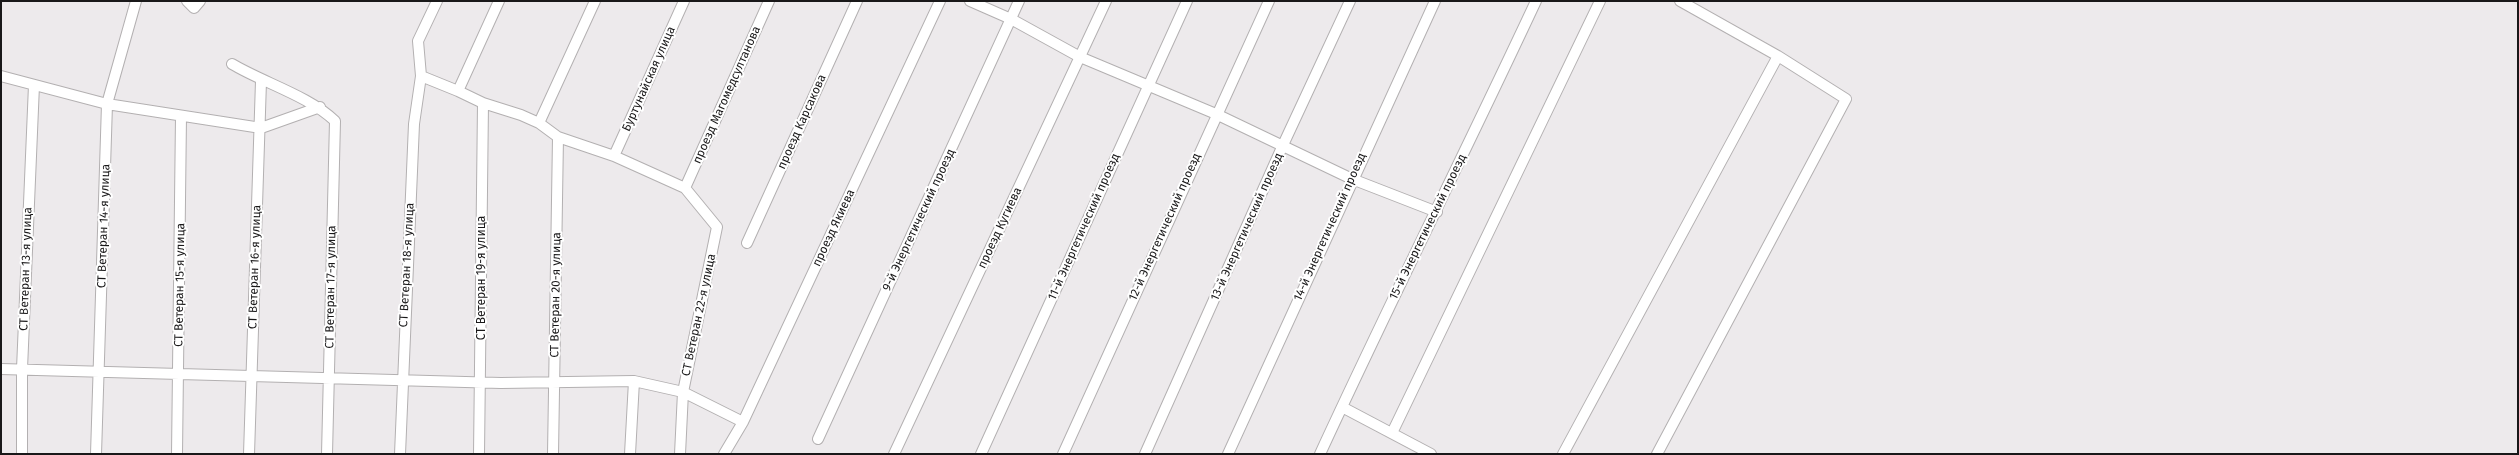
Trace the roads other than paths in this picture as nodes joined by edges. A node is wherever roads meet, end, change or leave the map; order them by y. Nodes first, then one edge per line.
1 (136, 1) edge
2 (437, 1) edge
3 (500, 1) edge
4 (595, 1) edge
5 (684, 1) edge
6 (769, 1) edge
7 (857, 1) edge
8 (940, 1) edge
9 (970, 1) edge
10 (1019, 1) edge
11 (1106, 1) edge
12 (1187, 1) edge
13 (1269, 1) edge
14 (1350, 1) edge
15 (1434, 1) edge
16 (1536, 1) edge
17 (1600, 1) edge
18 (1680, 1) edge
19 (1011, 20) junction
20 (1778, 56) junction
21 (1080, 57) junction
22 (232, 64) dead end
23 (1, 76) edge
24 (421, 76) junction
25 (262, 81) junction
26 (1149, 84) junction
27 (34, 85) junction
28 (458, 90) junction
29 (483, 103) junction
30 (107, 104) junction
31 (320, 107) junction
32 (1216, 114) junction
33 (181, 116) junction
34 (539, 123) junction
35 (261, 128) junction
36 (558, 136) junction
37 (1283, 145) junction
38 (614, 156) junction
39 (1352, 179) junction
40 (685, 188) junction
41 (1437, 212) junction
42 (747, 243) dead end
43 (1, 369) edge
44 (22, 369) junction
45 (100, 372) junction
46 (179, 374) junction
47 (251, 376) junction
48 (329, 378) junction
49 (402, 380) junction
50 (634, 380) junction
51 (481, 382) junction
52 (555, 382) junction
53 (683, 392) junction
54 (1342, 408) junction
55 (743, 422) junction
56 (1392, 433) junction
57 (818, 438) dead end
58 (22, 454) edge
59 (96, 454) edge
60 (177, 454) edge
61 (249, 454) edge
62 (327, 454) edge
63 (400, 454) edge
64 (479, 454) edge
65 (553, 454) edge
66 (630, 454) edge
67 (680, 454) edge
68 (724, 454) edge
69 (894, 454) edge
70 (982, 454) edge
71 (1063, 454) edge
72 (1145, 454) edge
73 (1228, 454) edge
74 (1320, 454) edge
75 (1431, 454) edge
76 (1563, 454) edge
77 (1657, 454) edge

1 - 30 street, СТ Ветеран 14-я улица
2 - 24 street, СТ Ветеран 18-я улица
3 - 28 street
4 - 34 street
5 - 38 street, Буртунайская улица
6 - 40 street, проезд Магомедсултанова
7 - 42 street, проезд Карсакова
8 - 55 street, проезд Якиева
9 - 19 street
10 - 19 street, 9-й Энергетический проезд
11 - 21 street, проезд Кугиева
12 - 26 street, 11-й Энергетический проезд
13 - 32 street, 12-й Энергетический проезд
14 - 37 street, 13-й Энергетический проезд
15 - 39 street, 14-й Энергетический проезд
16 - 41 street, 15-й Энергетический проезд
17 - 56 street
18 - 20 street
19 - 21 street
19 - 57 street, 9-й Энергетический проезд
20 - 76 street
20 - 77 street
21 - 26 street
21 - 69 street, проезд Кугиева
22 - 25 street
23 - 27 street
24 - 28 street
24 - 49 street, СТ Ветеран 18-я улица
25 - 31 street
25 - 35 street, СТ Ветеран 16-я улица
26 - 32 street
26 - 70 street, 11-й Энергетический проезд
27 - 30 street
27 - 44 street, СТ Ветеран 13-я улица
28 - 29 street
29 - 34 street
29 - 51 street, СТ Ветеран 19-я улица
30 - 33 street
30 - 45 street, СТ Ветеран 14-я улица
31 - 35 street
31 - 48 street, СТ Ветеран 17-я улица
32 - 37 street
32 - 71 street, 12-й Энергетический проезд
33 - 35 street
33 - 46 street, СТ Ветеран 15-я улица
34 - 36 street
35 - 47 street, СТ Ветеран 16-я улица
36 - 38 street
36 - 52 street, СТ Ветеран 20-я улица
37 - 39 street
37 - 72 street, 13-й Энергетический проезд
38 - 40 street
39 - 41 street
39 - 73 street, 14-й Энергетический проезд
40 - 53 street, СТ Ветеран 22-я улица
41 - 54 street, 15-й Энергетический проезд
43 - 44 street
44 - 45 street
44 - 58 street, СТ Ветеран 13-я улица
45 - 46 street
45 - 59 street, СТ Ветеран 14-я улица
46 - 47 street
46 - 60 street, СТ Ветеран 15-я улица
47 - 48 street
47 - 61 street, СТ Ветеран 16-я улица
48 - 49 street
48 - 62 street, СТ Ветеран 17-я улица
49 - 51 street
49 - 63 street, СТ Ветеран 18-я улица
50 - 52 street
50 - 53 street
50 - 66 street
51 - 52 street
51 - 64 street, СТ Ветеран 19-я улица
52 - 65 street, СТ Ветеран 20-я улица
53 - 55 street
53 - 67 street, СТ Ветеран 22-я улица
54 - 56 street
54 - 74 street, 15-й Энергетический проезд
55 - 68 street, проезд Якиева
56 - 75 street

